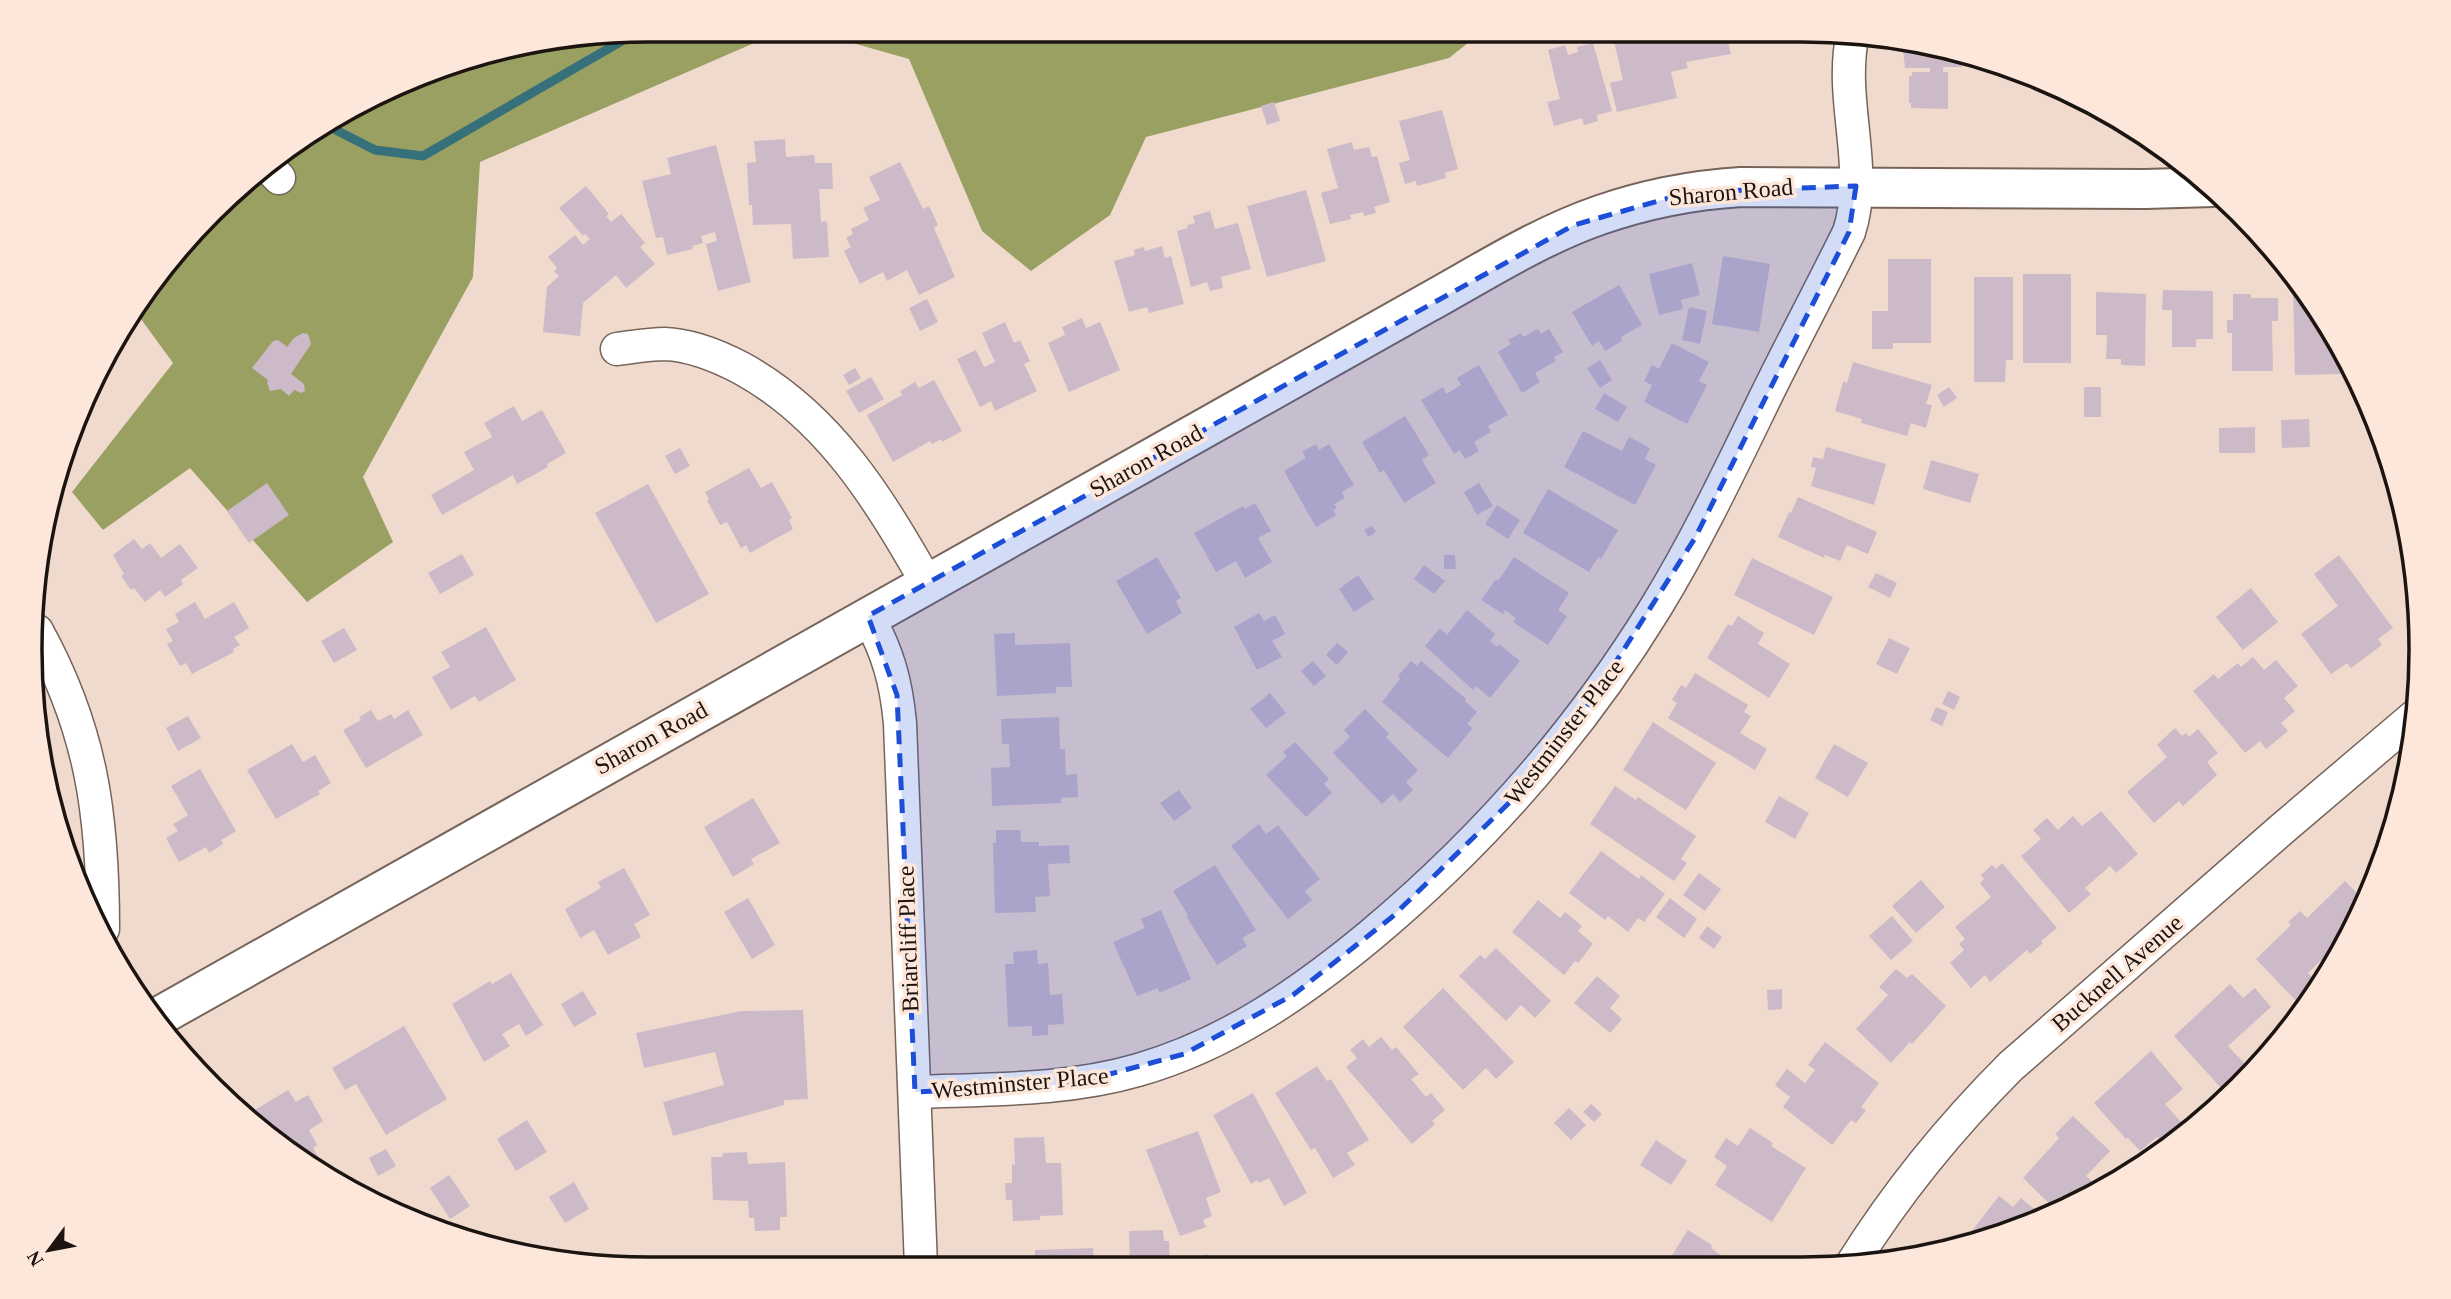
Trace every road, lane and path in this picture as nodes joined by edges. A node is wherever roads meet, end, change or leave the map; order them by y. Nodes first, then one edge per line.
1 (1851, 44) edge
2 (1856, 186) junction
3 (2195, 188) edge
4 (617, 349) dead end
5 (927, 583) junction
6 (868, 616) junction
7 (42, 641) edge
8 (2404, 725) edge
9 (102, 913) edge
10 (164, 1014) edge
11 (915, 1092) junction
12 (1859, 1254) edge
13 (920, 1257) edge

1 - 2 street, Westminster Place
2 - 3 street, Sharon Road
2 - 5 street, Sharon Road
2 - 11 street, Westminster Place
4 - 5 street
5 - 6 street, Sharon Road
6 - 10 street, Sharon Road
6 - 11 street, Briarcliff Place
7 - 9 street
8 - 12 street, Bucknell Avenue
11 - 13 street, Briarcliff Place

